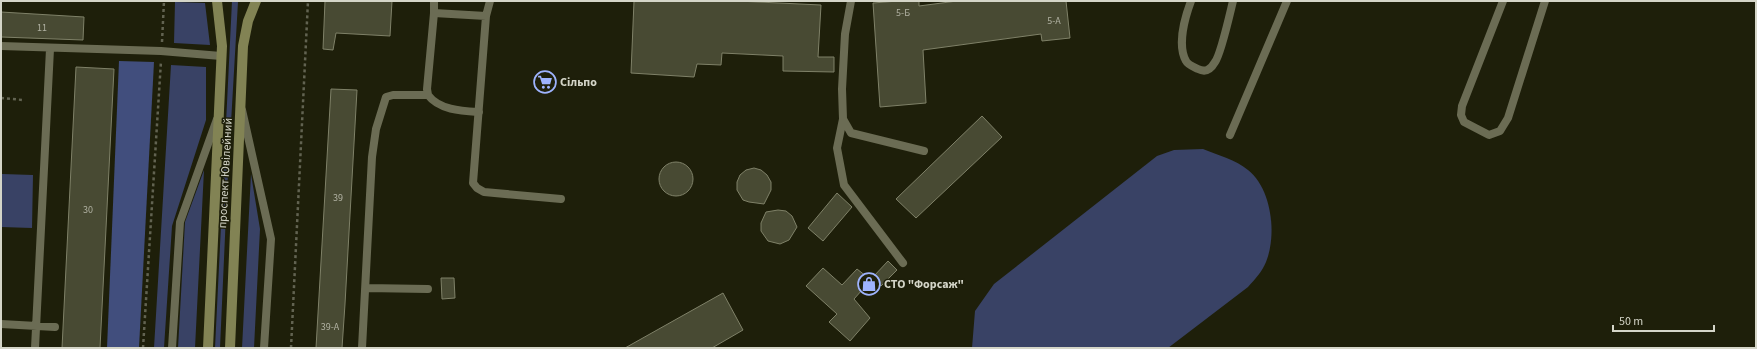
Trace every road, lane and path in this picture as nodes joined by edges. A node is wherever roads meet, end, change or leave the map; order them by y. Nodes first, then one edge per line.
1 (164, 1) edge
2 (217, 1) edge
3 (256, 1) edge
4 (308, 1) edge
5 (434, 1) edge
6 (490, 1) edge
7 (851, 1) edge
8 (1191, 1) edge
9 (1233, 1) edge
10 (1287, 1) edge
11 (1503, 1) edge
12 (1545, 1) edge
13 (434, 13) junction
14 (486, 16) junction
15 (1, 46) edge
16 (50, 48) junction
17 (161, 51) junction
18 (221, 56) junction
19 (428, 95) junction
20 (1, 98) edge
21 (23, 100) dead end
22 (241, 102) junction
23 (479, 112) junction
24 (219, 113) junction
25 (843, 119) junction
26 (1230, 135) dead end
27 (924, 151) dead end
28 (561, 199) dead end
29 (903, 263) dead end
30 (366, 288) junction
31 (428, 289) dead end
32 (1, 324) edge
33 (36, 326) junction
34 (55, 327) dead end
35 (35, 348) edge
36 (143, 348) edge
37 (172, 348) edge
38 (208, 348) edge
39 (230, 348) edge
40 (264, 348) edge
41 (291, 348) edge
42 (362, 348) edge

1 - 17 path
2 - 18 street, проспект Ювілейний
3 - 22 street, проспект Ювілейний
4 - 41 path
5 - 13 lane
6 - 14 lane
7 - 25 lane
8 - 9 lane
10 - 26 lane
11 - 12 lane
13 - 14 lane
13 - 19 lane
14 - 23 lane
15 - 16 lane
16 - 17 lane
16 - 33 lane
17 - 18 lane
17 - 36 path
18 - 24 street, проспект Ювілейний
19 - 23 lane
19 - 30 lane
20 - 21 path
22 - 39 street, проспект Ювілейний
22 - 40 lane
23 - 28 lane
24 - 37 lane
24 - 38 street, проспект Ювілейний
25 - 27 lane
25 - 29 lane
30 - 31 lane
30 - 42 lane
32 - 33 lane
33 - 34 lane
33 - 35 lane

